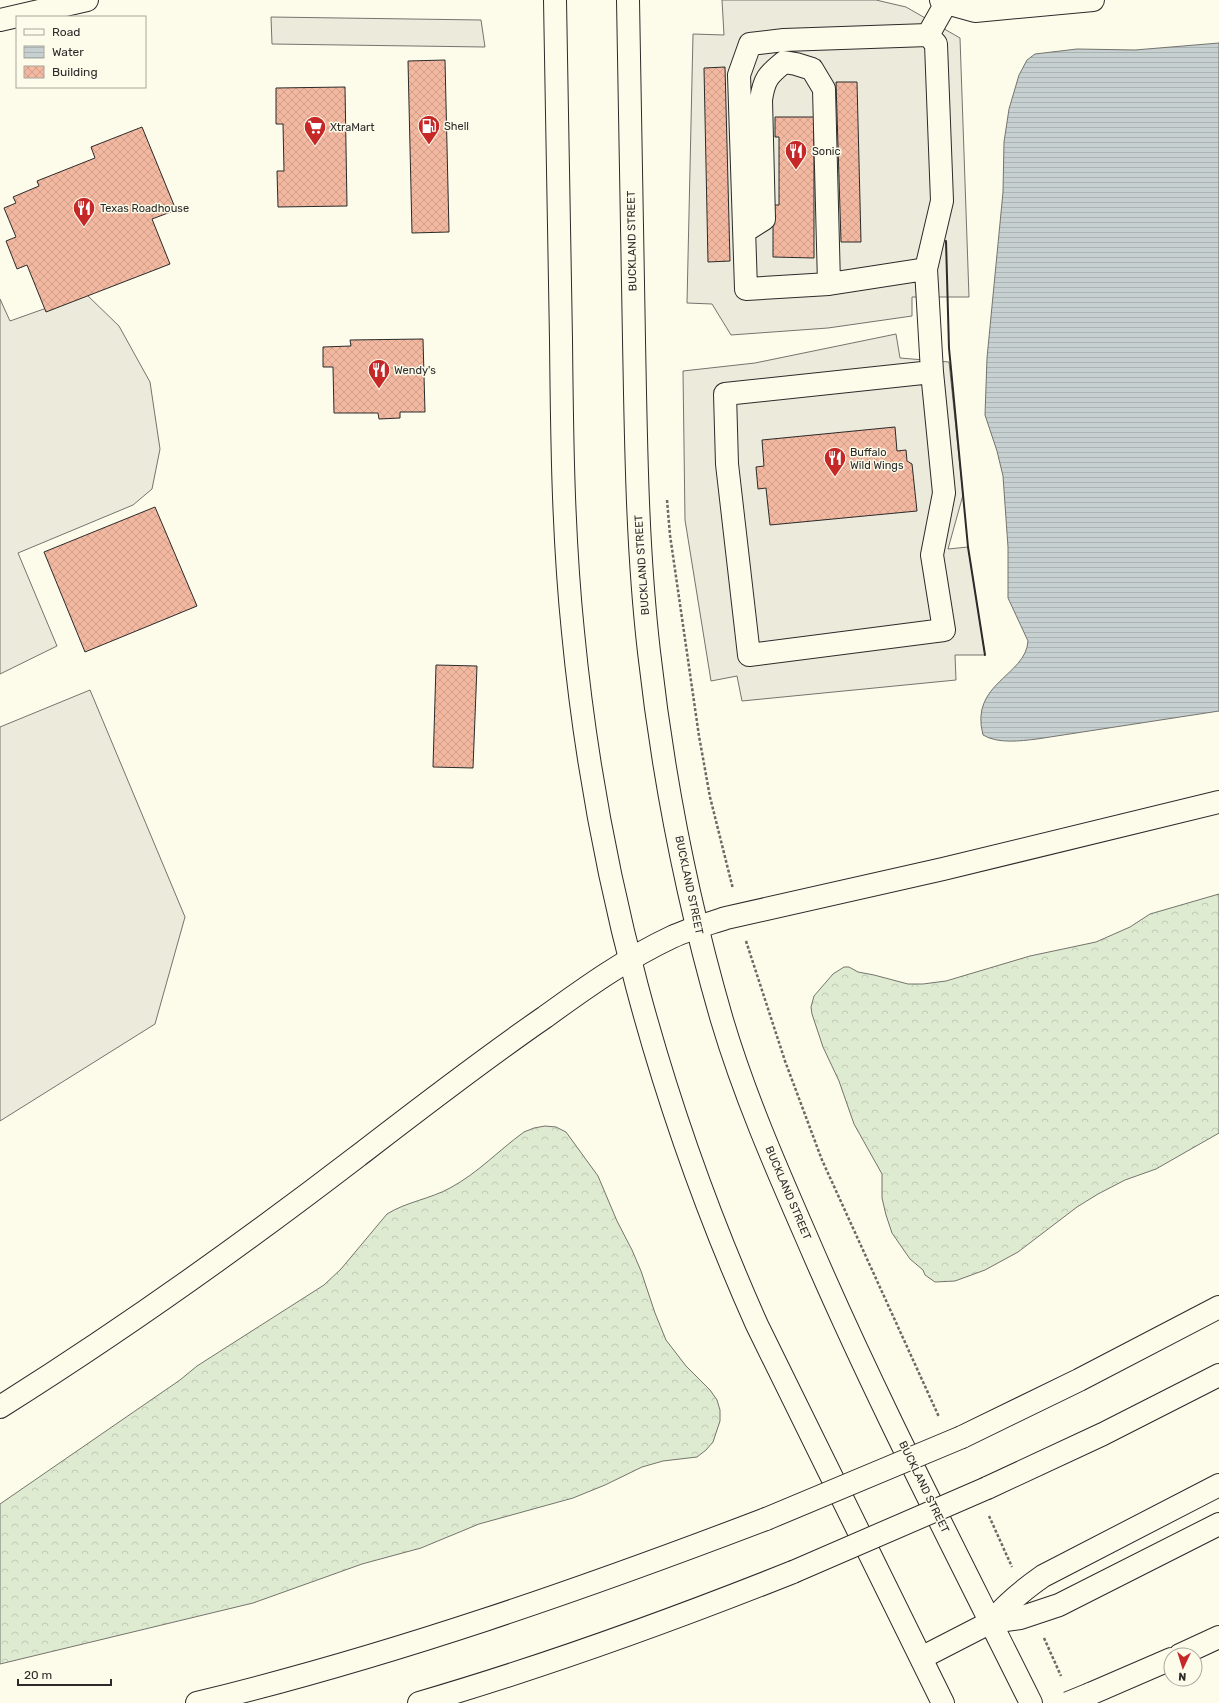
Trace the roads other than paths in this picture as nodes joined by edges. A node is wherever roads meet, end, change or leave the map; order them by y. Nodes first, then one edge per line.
1 (87, 0) edge
2 (555, 0) edge
3 (628, 0) edge
4 (1093, 0) edge
5 (943, 2) edge
6 (16, 16) edge
7 (17, 16) edge
8 (0, 20) edge
9 (928, 35) junction
10 (744, 231) junction
11 (926, 269) junction
12 (829, 284) junction
13 (932, 372) junction
14 (1219, 802) edge
15 (698, 927) junction
16 (631, 960) junction
17 (1219, 1307) edge
18 (1219, 1375) edge
19 (0, 1407) edge
20 (1219, 1485) edge
21 (1219, 1524) edge
22 (991, 1622) junction
23 (1219, 1637) edge
24 (1197, 1647) edge
25 (921, 1658) junction
26 (1163, 1662) edge
27 (197, 1703) edge
28 (419, 1703) edge
29 (944, 1703) edge
30 (1031, 1703) edge
31 (1068, 1703) edge

1 - 7 main road
2 - 16 main road
3 - 15 main road, BUCKLAND STREET
4 - 5 main road
5 - 9 main road
6 - 8 main road
9 - 10 main road
9 - 11 main road
10 - 12 main road
10 - 12 main road
11 - 12 main road
11 - 13 main road
13 - 13 main road
14 - 15 main road
15 - 16 main road
15 - 22 main road, BUCKLAND STREET
16 - 19 main road
16 - 25 main road
17 - 27 main road, bridge
18 - 28 main road, bridge
20 - 22 main road
21 - 22 main road
22 - 25 main road
22 - 30 main road, BUCKLAND STREET
23 - 24 main road
25 - 29 main road
26 - 31 main road, bridge

